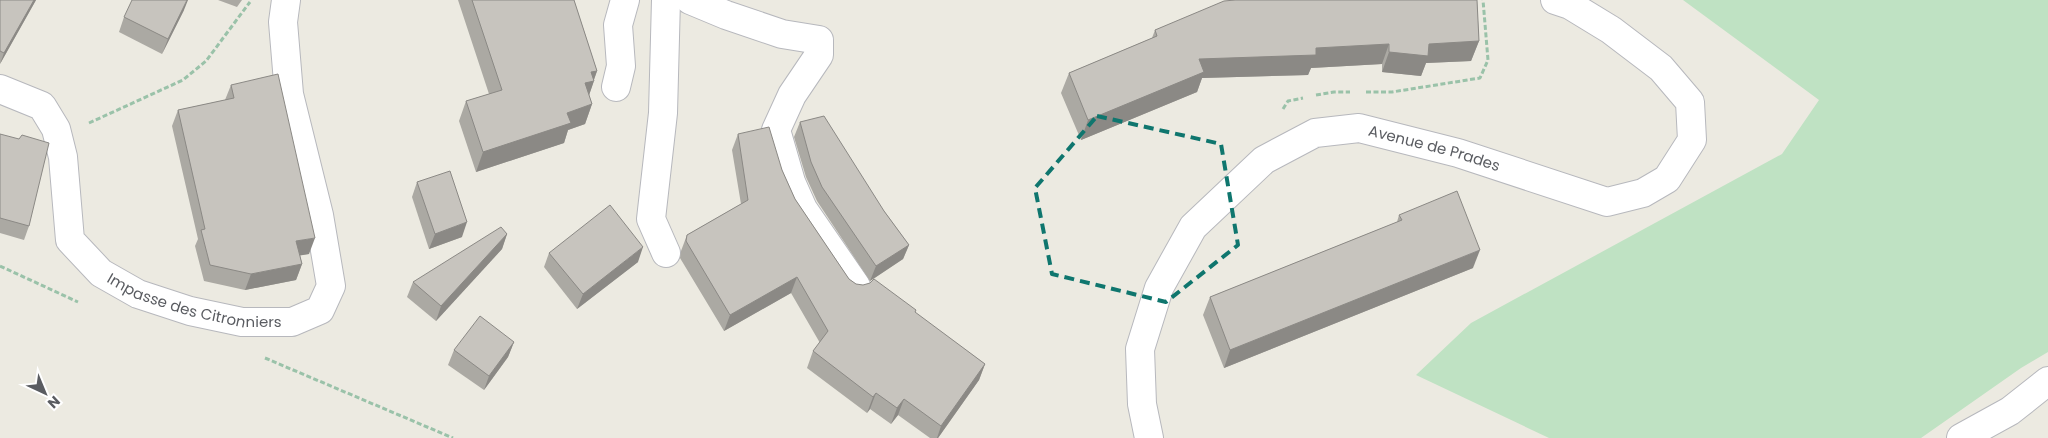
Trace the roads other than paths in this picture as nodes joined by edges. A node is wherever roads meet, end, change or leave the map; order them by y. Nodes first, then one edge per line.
1 (286, 0) edge
2 (625, 0) edge
3 (666, 0) edge
4 (690, 0) edge
5 (1555, 0) edge
6 (616, 87) dead end
7 (0, 89) edge
8 (666, 253) dead end
9 (856, 286) edge
10 (2048, 382) edge
11 (1149, 438) edge
12 (1961, 438) edge

1 - 7 street, Impasse des Citronniers
2 - 6 street
3 - 8 street
4 - 9 street
5 - 11 street, Avenue de Prades
10 - 12 street

